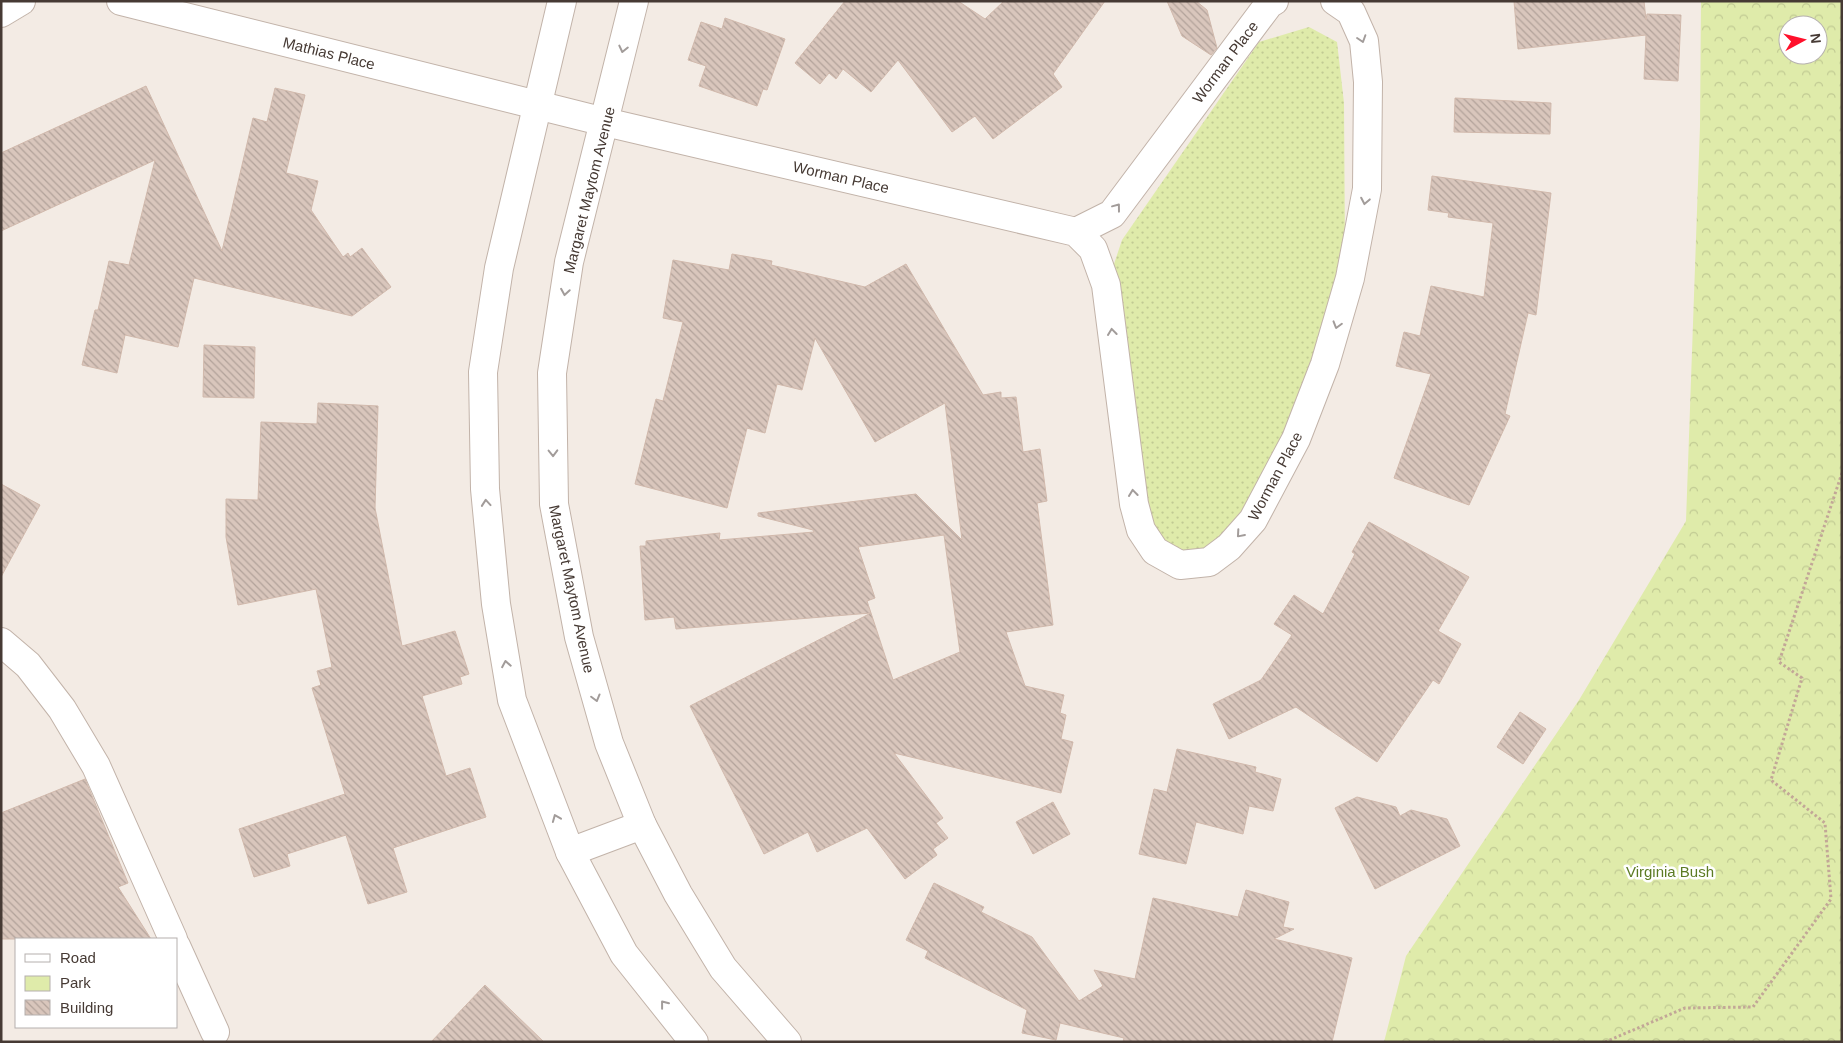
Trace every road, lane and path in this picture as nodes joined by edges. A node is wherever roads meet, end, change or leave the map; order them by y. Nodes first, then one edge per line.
1 (21, 1) edge
2 (121, 1) edge
3 (562, 1) edge
4 (634, 1) edge
5 (1274, 1) edge
6 (1335, 1) edge
7 (1, 13) edge
8 (536, 105) junction
9 (605, 122) junction
10 (1076, 232) junction
11 (1842, 473) edge
12 (1, 642) edge
13 (642, 825) junction
14 (570, 852) junction
15 (173, 938) edge
16 (178, 950) edge
17 (215, 1032) dead end
18 (694, 1042) edge
19 (787, 1042) edge
20 (1604, 1042) edge

1 - 7 street
2 - 8 street, Mathias Place
3 - 8 street
4 -> 9 street, Margaret Maytom Avenue
10 -> 5 street, Worman Place
6 -> 10 street, Worman Place
8 - 9 street, Mathias Place
14 -> 8 street
9 - 10 street, Worman Place
9 -> 13 street, Margaret Maytom Avenue
11 - 20 path
12 - 15 street
13 - 14 street
13 - 19 street, Margaret Maytom Avenue
18 -> 14 street
16 - 17 street

